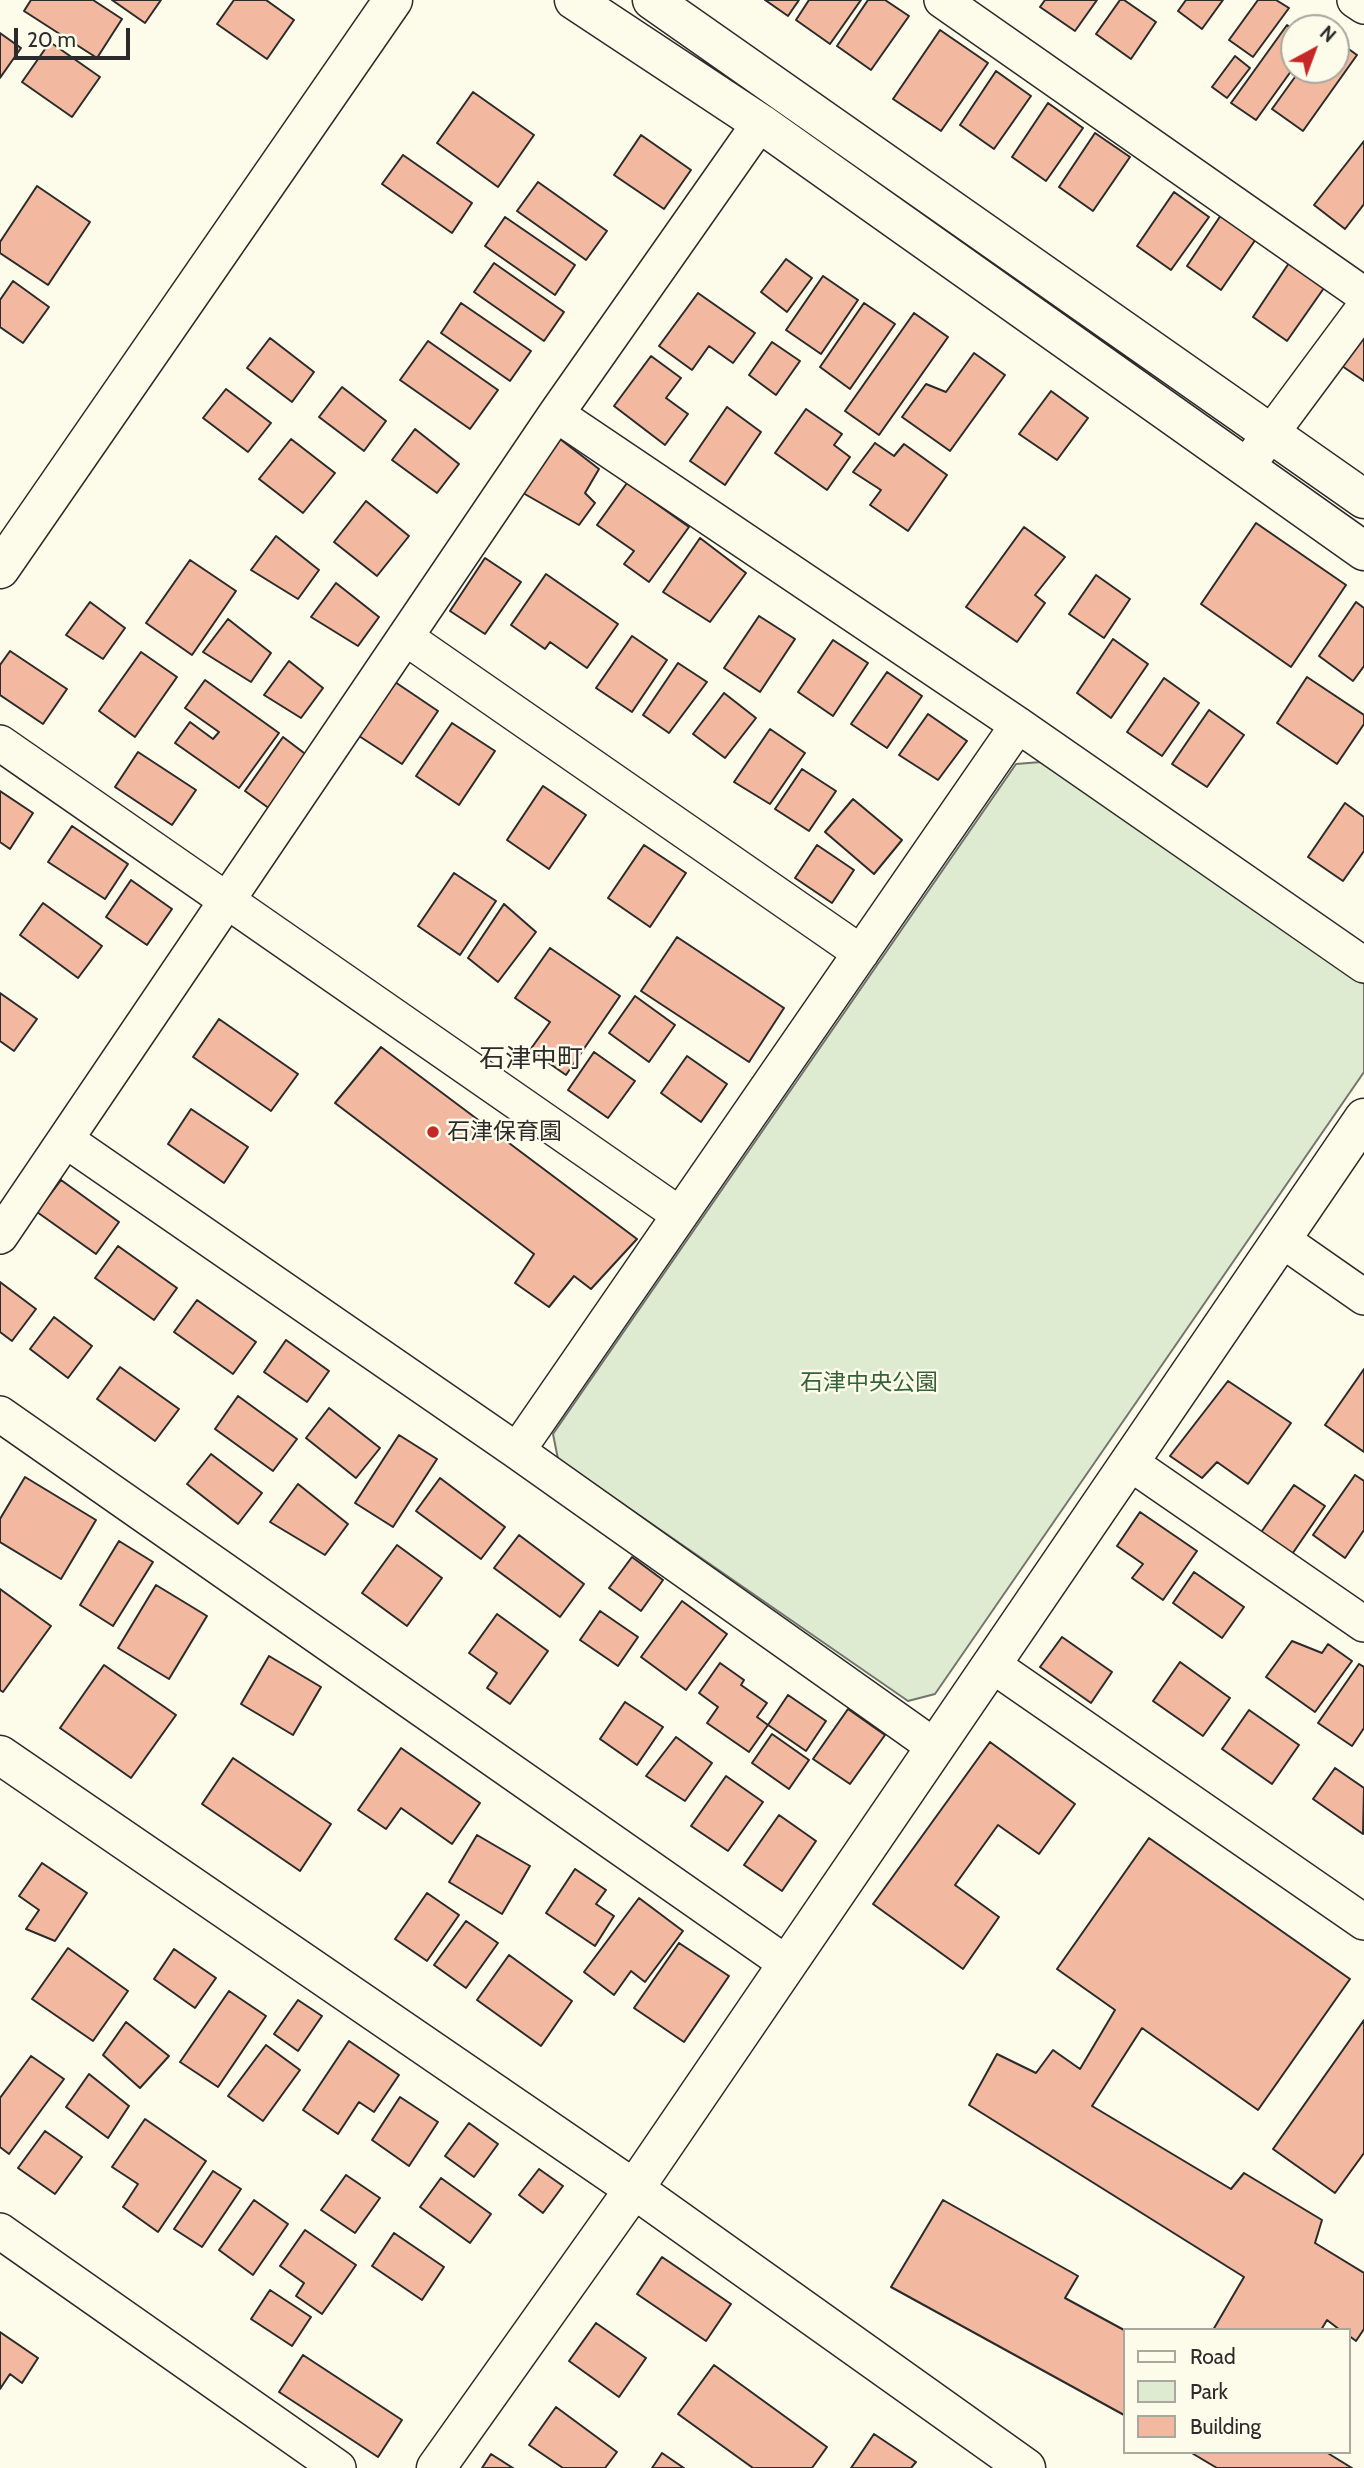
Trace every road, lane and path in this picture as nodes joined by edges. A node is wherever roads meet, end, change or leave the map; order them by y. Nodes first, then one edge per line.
1 (393, 0) edge
2 (574, 0) edge
3 (652, 0) edge
4 (942, 0) edge
5 (1355, 0) edge
6 (1364, 6) edge
7 (760, 123) junction
8 (1364, 295) edge
9 (1364, 308) edge
10 (556, 414) junction
11 (1269, 435) junction
12 (1246, 467) junction
13 (1364, 499) edge
14 (1364, 551) edge
15 (0, 569) edge
16 (405, 637) junction
17 (1018, 725) junction
18 (0, 743) edge
19 (228, 900) junction
20 (861, 953) junction
21 (1364, 965) edge
22 (1364, 1118) edge
23 (66, 1140) junction
24 (680, 1215) junction
25 (0, 1236) edge
26 (1281, 1239) junction
27 (1364, 1297) edge
28 (0, 1414) edge
29 (517, 1451) junction
30 (1129, 1462) junction
31 (1364, 1624) edge
32 (991, 1664) junction
33 (935, 1747) junction
34 (0, 1755) edge
35 (1364, 1922) edge
36 (787, 1964) junction
37 (634, 2189) junction
38 (0, 2231) edge
39 (338, 2468) edge
40 (436, 2468) edge
41 (1026, 2468) edge

1 - 15 street
2 - 7 street
3 - 11 street
4 - 8 street
5 - 6 street
7 - 10 street
7 - 12 street
9 - 11 street
10 - 16 street
10 - 17 street
11 - 12 street
11 - 13 street
12 - 14 street
16 - 19 street
16 - 20 street
17 - 20 street
17 - 21 street
18 - 19 street
19 - 23 street
19 - 24 street
20 - 24 street
22 - 26 street
23 - 25 street
23 - 29 street
24 - 29 street
26 - 27 street
26 - 30 street
28 - 36 street
29 - 33 street
30 - 31 street
30 - 32 street
32 - 33 street
32 - 35 street
33 - 36 street
34 - 37 street
36 - 37 street
37 - 40 street
37 - 41 street
38 - 39 street

